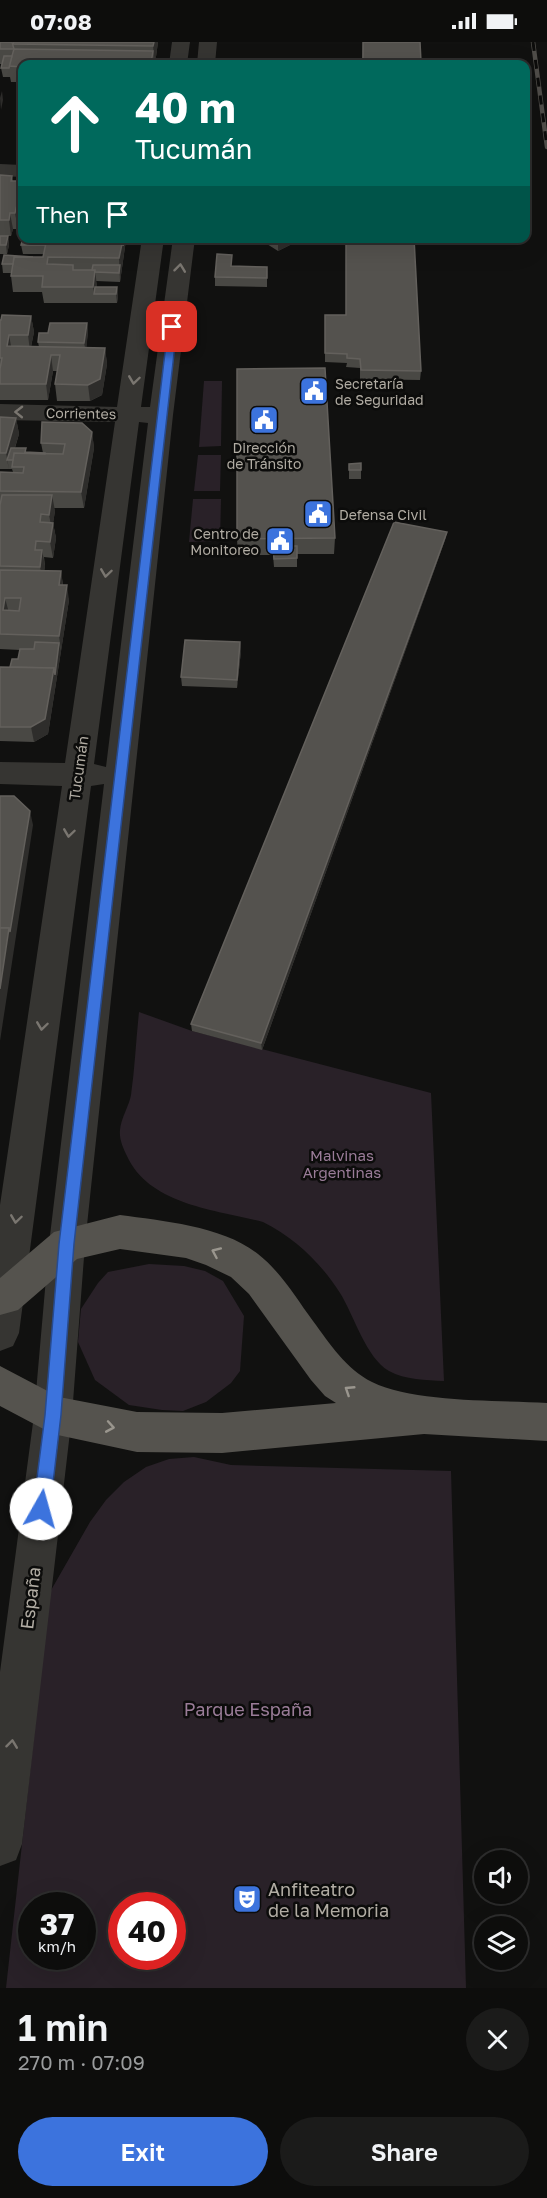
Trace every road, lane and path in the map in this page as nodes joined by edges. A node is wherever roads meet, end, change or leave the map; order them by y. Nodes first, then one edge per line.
1 (181, 42) edge
2 (208, 42) edge
3 (179, 60) edge
4 (206, 60) edge
5 (0, 170) edge
6 (18, 171) edge
7 (152, 243) edge
8 (183, 243) edge
9 (0, 412) edge
10 (129, 414) junction
11 (161, 415) junction
12 (0, 773) edge
13 (77, 775) junction
14 (120, 776) junction
15 (67, 1244) junction
16 (3, 1297) edge
17 (0, 1333) edge
18 (0, 1384) edge
19 (53, 1415) junction
20 (424, 1415) junction
21 (547, 1422) edge
22 (0, 1844) edge

1 - 3 street
2 - 4 street
5 - 6 street
7 -> 10 street, Tucumán
11 -> 8 street
10 -> 9 street, Corrientes
10 - 11 street, Corrientes
10 -> 13 street, Tucumán
11 - 14 street
12 - 13 street
13 - 14 street
13 -> 16 street, Tucumán
14 - 15 street
15 - 16 main road
15 - 19 street, España
20 -> 15 main road
16 - 17 street
18 - 19 main road
19 -> 20 main road
22 -> 19 street, España
20 - 21 main road

